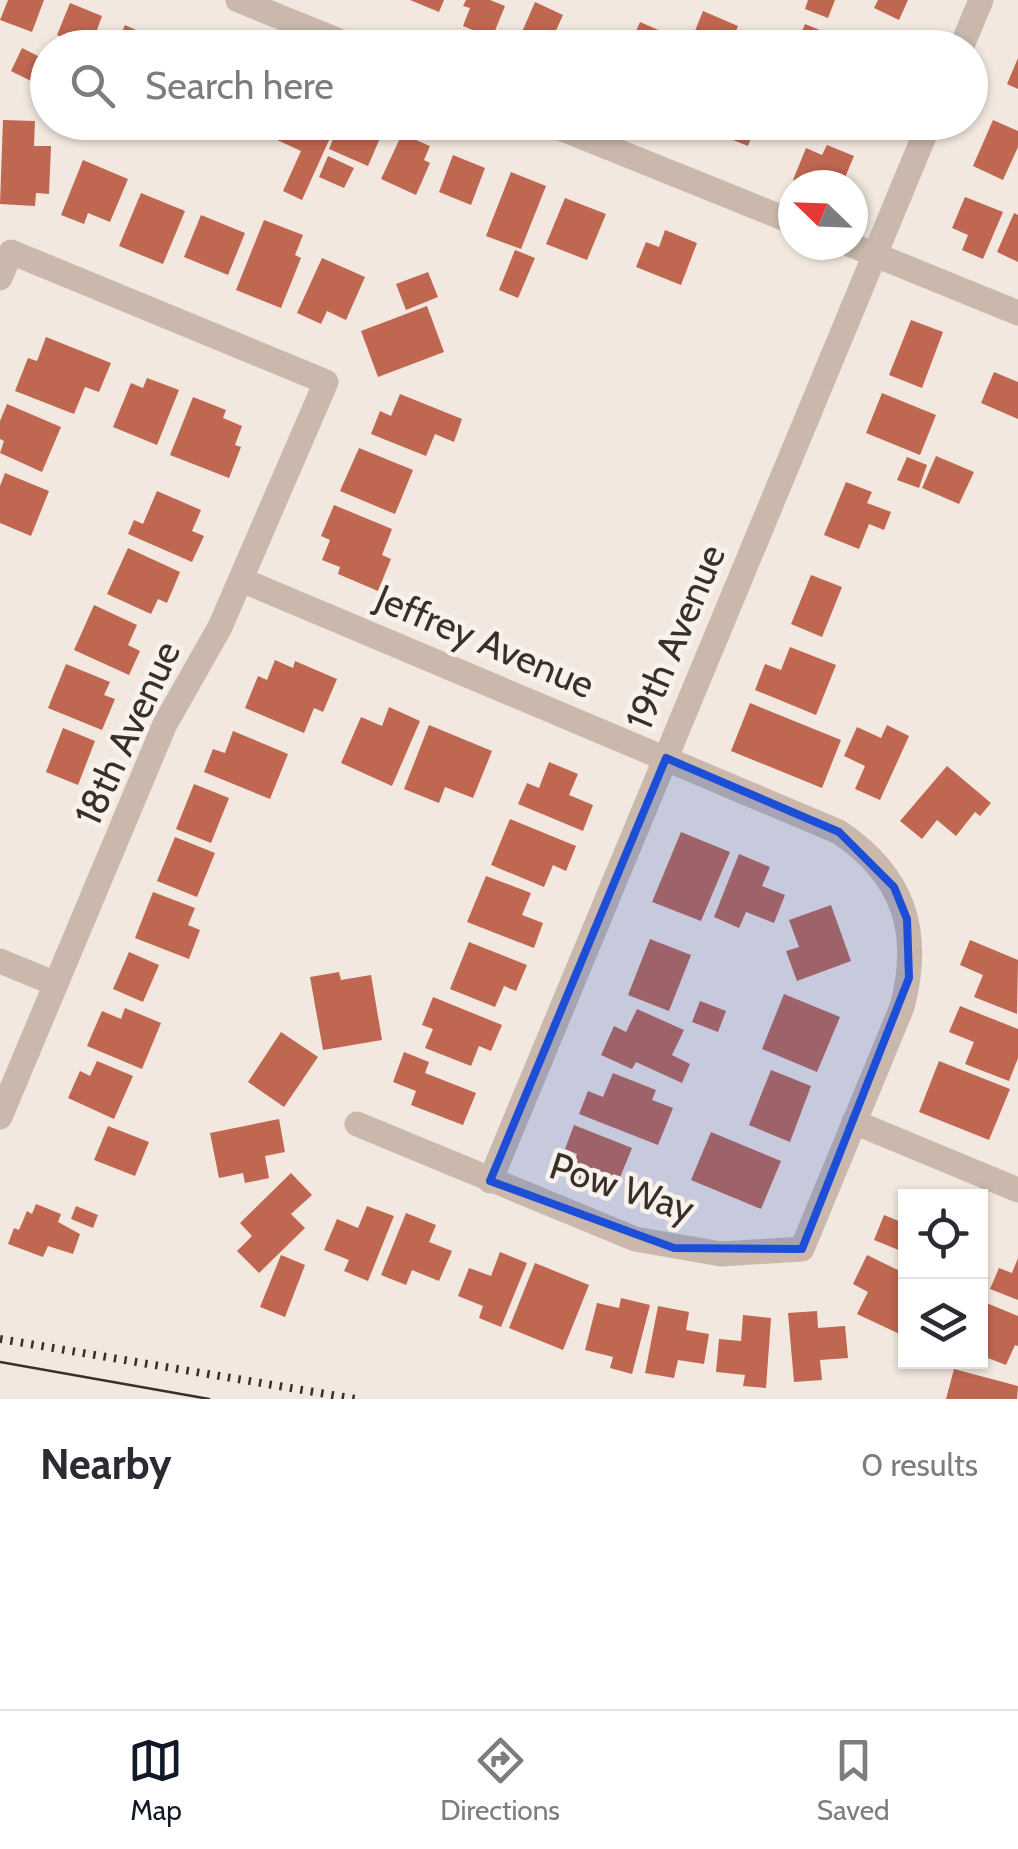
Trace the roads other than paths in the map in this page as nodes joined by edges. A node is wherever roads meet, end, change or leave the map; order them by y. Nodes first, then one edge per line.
1 (238, 0) edge
2 (981, 0) edge
3 (312, 30) edge
4 (969, 30) edge
5 (590, 140) edge
6 (921, 140) edge
7 (778, 216) edge
8 (868, 240) edge
9 (868, 252) edge
10 (859, 260) edge
11 (0, 278) edge
12 (1018, 313) edge
13 (242, 580) junction
14 (666, 758) junction
15 (0, 961) edge
16 (56, 984) junction
17 (0, 1118) edge
18 (854, 1122) junction
19 (357, 1124) dead end
20 (490, 1181) junction
21 (1018, 1190) edge

1 - 3 street
2 - 4 street
5 - 7 street
6 - 8 street, 19th Avenue
9 - 12 street
10 - 14 street, 19th Avenue
11 - 13 street, 18th Avenue
13 - 14 street, Jeffrey Avenue
13 - 16 street, 18th Avenue
14 - 18 street, Jeffrey Avenue
14 - 20 street, 19th Avenue
15 - 16 street
16 - 17 street, 18th Avenue
18 - 20 street, Pow Way
18 - 21 street
19 - 20 street, Pow Way

